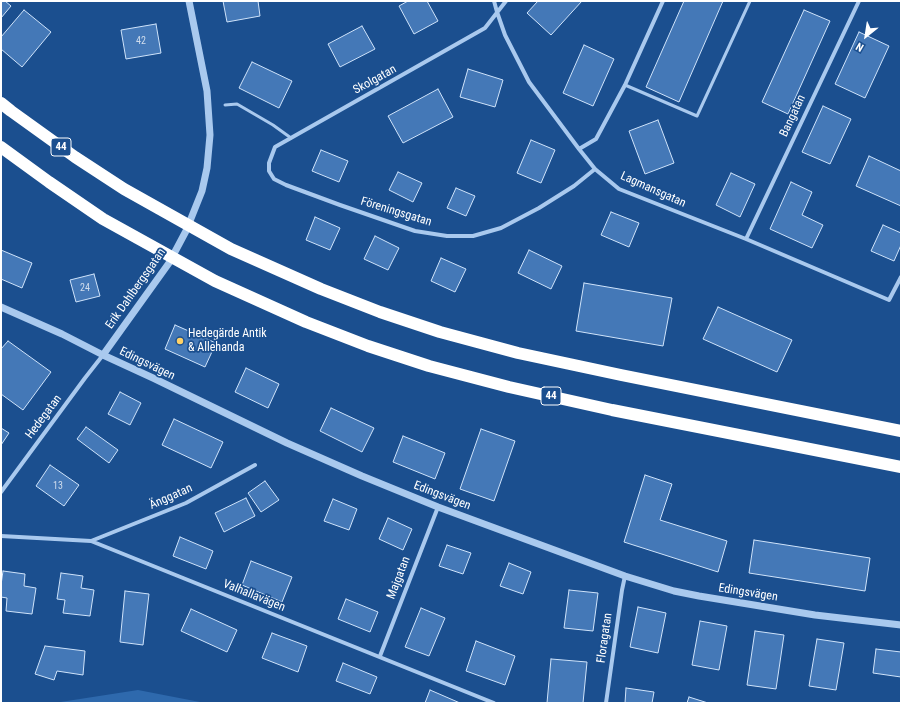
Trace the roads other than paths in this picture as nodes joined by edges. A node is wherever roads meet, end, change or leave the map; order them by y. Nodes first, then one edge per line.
1 (189, 1) edge
2 (494, 1) edge
3 (506, 1) edge
4 (663, 1) edge
5 (750, 1) edge
6 (859, 1) edge
7 (497, 12) junction
8 (625, 85) junction
9 (1, 103) edge
10 (225, 105) dead end
11 (291, 138) junction
12 (1, 147) edge
13 (579, 149) junction
14 (595, 169) junction
15 (274, 179) joint
16 (746, 239) junction
17 (901, 277) edge
18 (1, 307) edge
19 (103, 355) junction
20 (901, 432) edge
21 (255, 465) dead end
22 (901, 467) edge
23 (1, 492) edge
24 (438, 507) junction
25 (1, 536) edge
26 (90, 541) junction
27 (625, 576) junction
28 (901, 625) edge
29 (380, 656) junction
30 (494, 703) edge
31 (606, 703) edge

1 - 19 street, Erik Dahlbergsgatan
2 - 7 street, Lagmansgatan
3 - 7 street, Skolgatan
4 - 8 street
5 - 8 lane
6 - 16 street, Bangatan
7 - 11 street, Skolgatan
7 - 13 street, Lagmansgatan
8 - 13 street
9 - 20 highway, 44
10 - 11 lane
11 - 15 street, Skolgatan
12 - 22 highway, 44
13 - 14 street, Lagmansgatan
14 - 15 street, Föreningsgatan
14 - 16 street, Lagmansgatan
16 - 17 street, Lagmansgatan
18 - 19 street, Edingsvägen
19 - 23 street, Hedegatan
19 - 24 street, Edingsvägen
21 - 26 street, Änggatan
24 - 27 street, Edingsvägen
24 - 29 street, Majgatan
25 - 26 street, Valhallavägen
26 - 29 street, Valhallavägen
27 - 28 street, Edingsvägen
27 - 31 street, Floragatan
29 - 30 street, Valhallavägen

